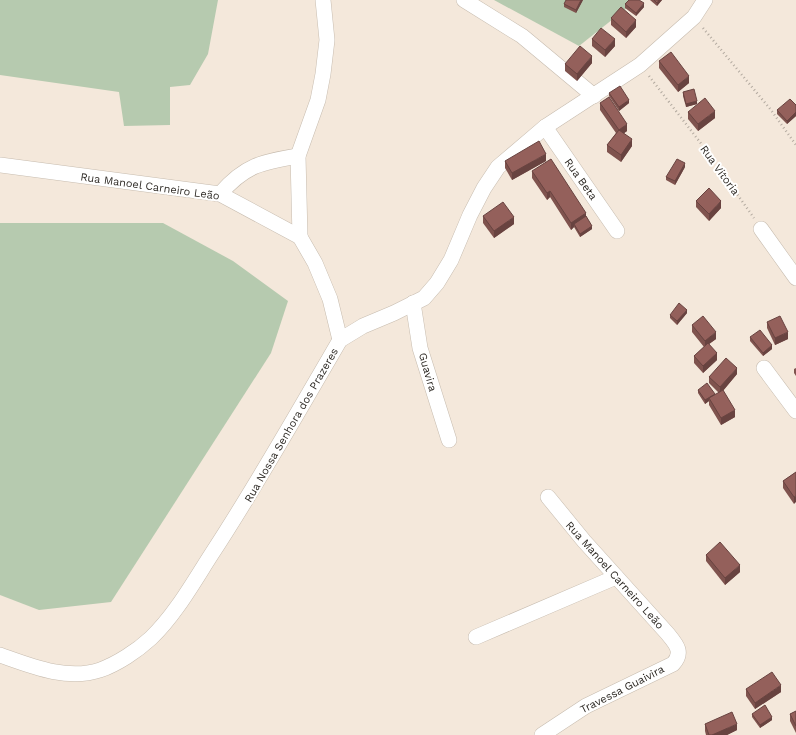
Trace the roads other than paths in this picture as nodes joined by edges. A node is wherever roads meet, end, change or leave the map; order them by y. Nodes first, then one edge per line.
1 (323, 0) edge
2 (464, 0) edge
3 (705, 0) edge
4 (594, 96) junction
5 (545, 127) junction
6 (298, 156) junction
7 (0, 165) edge
8 (220, 194) junction
9 (761, 228) road end
10 (617, 231) dead end
11 (300, 237) junction
12 (796, 278) edge
13 (413, 303) junction
14 (340, 340) junction
15 (764, 368) dead end
16 (796, 411) edge
17 (449, 440) dead end
18 (548, 497) dead end
19 (616, 577) junction
20 (476, 637) dead end
21 (679, 654) joint
22 (0, 655) edge
23 (542, 735) edge

1 - 6 street
2 - 4 street
3 - 4 street, Rua Nossa Senhora dos Prazeres
4 - 5 street, Rua Nossa Senhora dos Prazeres
5 - 10 street, Rua Beta
5 - 13 street, Rua Nossa Senhora dos Prazeres
6 - 8 street
6 - 11 street
7 - 8 street, Rua Manoel Carneiro Leão
8 - 11 street, Rua Manoel Carneiro Leão
9 - 12 street
11 - 14 street
13 - 14 street, Rua Nossa Senhora dos Prazeres
13 - 17 street, Guavira
14 - 22 street, Rua Nossa Senhora dos Prazeres
15 - 16 street
18 - 19 street, Rua Manoel Carneiro Leão
19 - 20 street
19 - 21 street, Rua Manoel Carneiro Leão
21 - 23 street, Travessa Guaivira

